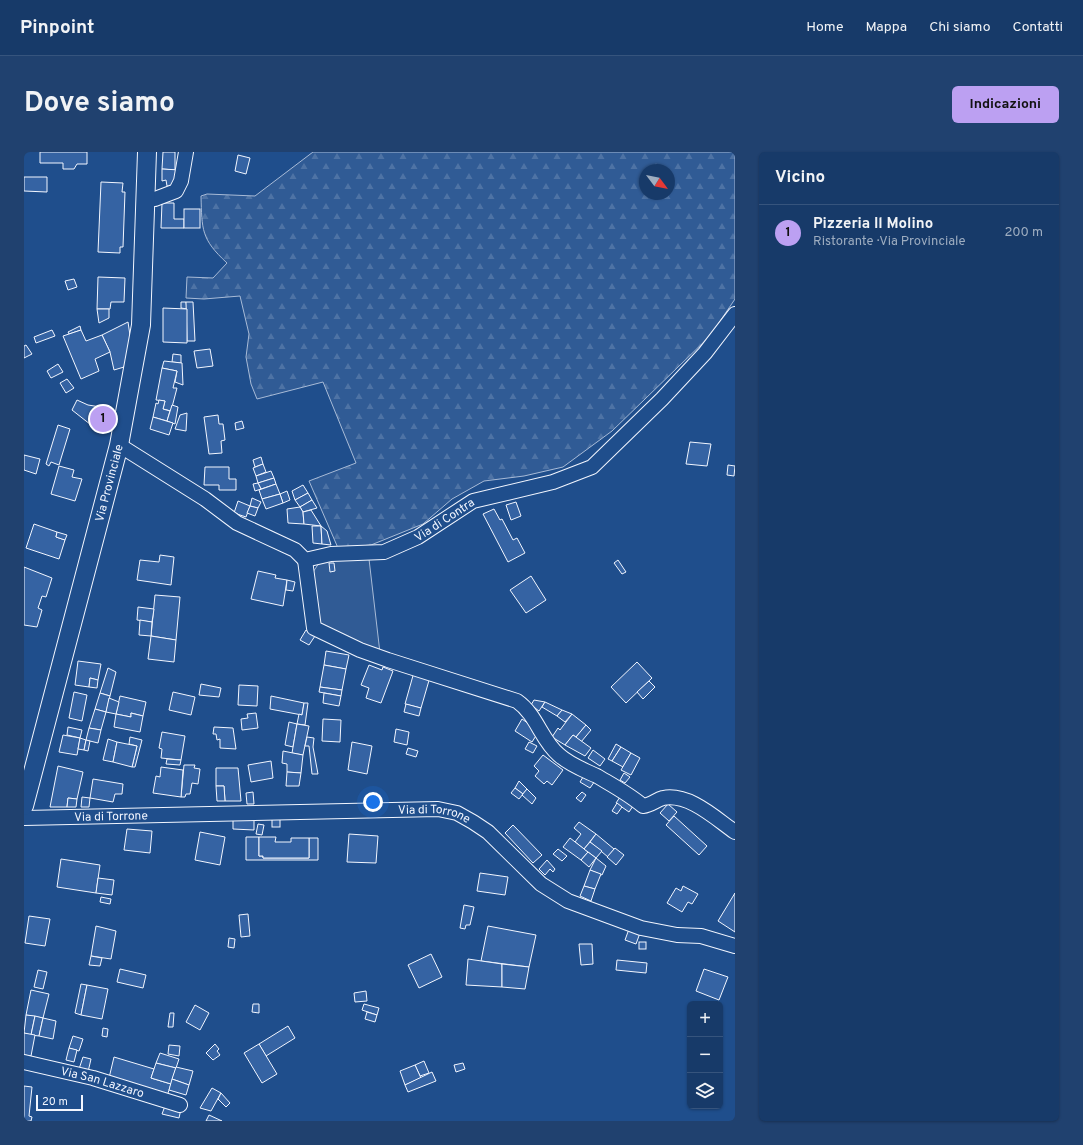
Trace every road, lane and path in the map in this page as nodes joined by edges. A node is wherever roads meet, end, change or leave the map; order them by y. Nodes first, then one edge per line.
1 (147, 152) edge
2 (186, 152) edge
3 (147, 199) junction
4 (735, 314) edge
5 (119, 445) junction
6 (306, 560) junction
7 (24, 806) edge
8 (24, 818) edge
9 (735, 832) edge
10 (735, 946) edge
11 (24, 1062) edge
12 (180, 1105) dead end

1 - 3 street, Via Provinciale
2 - 3 street
3 - 5 street, Via Provinciale
4 - 6 street, Via di Contra
5 - 6 street
5 - 7 street, Via Provinciale
6 - 9 street
8 - 10 street, Via di Torrone
11 - 12 street, Via San Lazzaro

